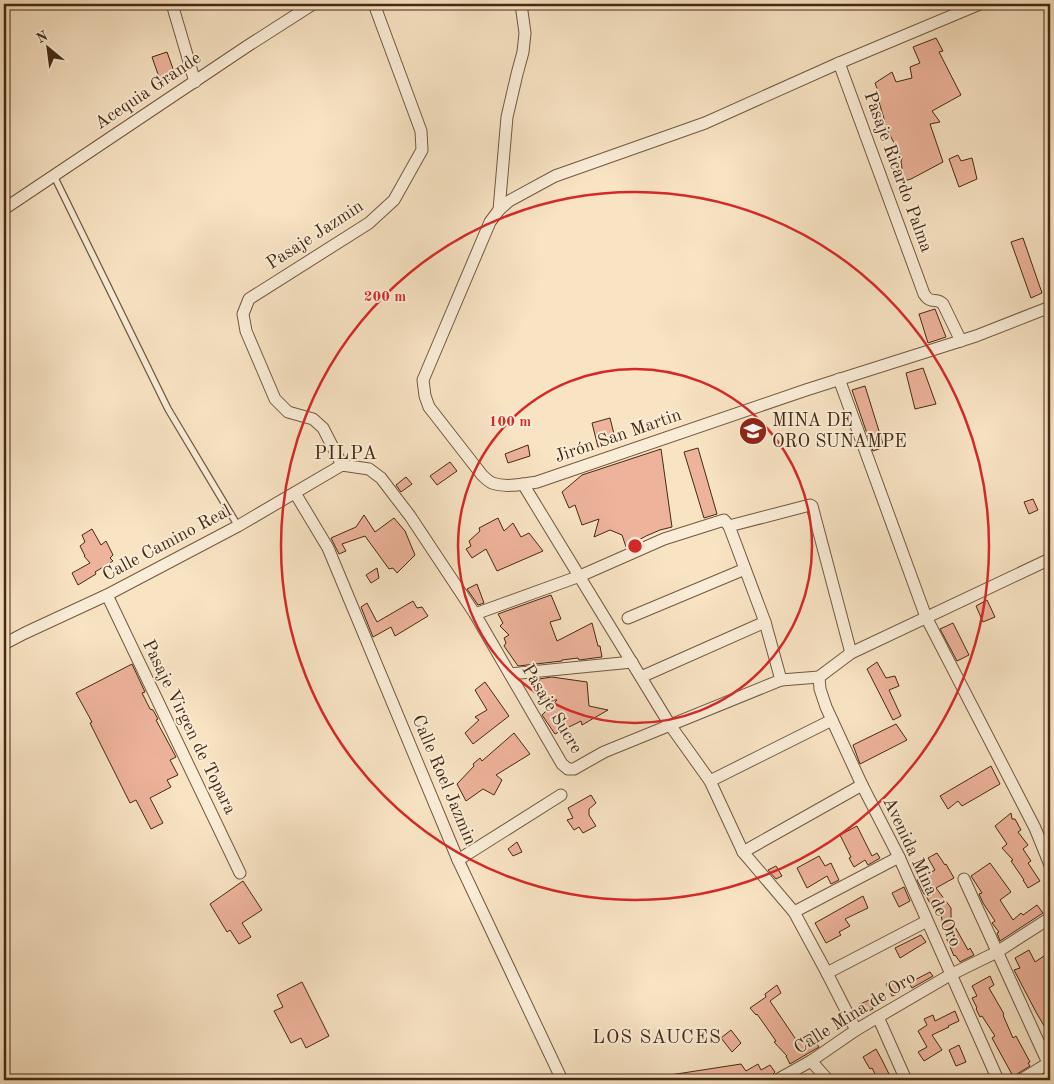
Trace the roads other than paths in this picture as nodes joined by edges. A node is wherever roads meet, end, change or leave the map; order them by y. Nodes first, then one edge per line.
1 (172, 4) edge
2 (313, 4) edge
3 (374, 4) edge
4 (521, 4) edge
5 (980, 4) edge
6 (839, 63) junction
7 (195, 82) junction
8 (54, 176) junction
9 (4, 209) edge
10 (499, 210) junction
11 (1050, 307) edge
12 (960, 341) junction
13 (840, 379) junction
14 (342, 465) junction
15 (523, 484) junction
16 (295, 493) junction
17 (238, 526) junction
18 (729, 526) junction
19 (1050, 559) edge
20 (745, 569) junction
21 (580, 576) junction
22 (107, 596) junction
23 (475, 614) junction
24 (926, 617) junction
25 (628, 618) dead end
26 (765, 622) junction
27 (4, 644) edge
28 (851, 653) junction
29 (632, 662) junction
30 (510, 674) junction
31 (641, 677) junction
32 (819, 677) junction
33 (780, 680) junction
34 (832, 720) junction
35 (670, 725) junction
36 (710, 781) junction
37 (862, 785) junction
38 (561, 795) dead end
39 (743, 852) junction
40 (899, 857) junction
41 (458, 860) junction
42 (1050, 865) edge
43 (240, 873) dead end
44 (964, 879) dead end
45 (794, 912) junction
46 (1050, 918) edge
47 (926, 921) junction
48 (998, 952) junction
49 (827, 973) junction
50 (950, 975) junction
51 (878, 1017) junction
52 (856, 1030) junction
53 (811, 1061) junction
54 (1049, 1063) edge
55 (562, 1080) edge
56 (777, 1080) edge
57 (828, 1080) edge
58 (906, 1080) edge
59 (998, 1080) edge
60 (1021, 1080) edge

1 - 7 street
2 - 7 street, Acequia Grande
3 - 14 street, Pasaje Jazmin
4 - 10 street
5 - 6 street
6 - 10 street
6 - 12 street, Pasaje Ricardo Palma
7 - 8 street, Acequia Grande
8 - 9 street, Acequia Grande
8 - 17 lane
10 - 15 street, Jirón San Martin
11 - 12 street, Jirón San Martin
12 - 13 street, Jirón San Martin
13 - 15 street, Jirón San Martin
13 - 24 street
14 - 16 street, Calle Camino Real
14 - 23 street, Pasaje Sucre
15 - 21 street
16 - 17 street, Calle Camino Real
16 - 41 street, Calle Roel Jazmin
17 - 22 street, Calle Camino Real
18 - 20 street
18 - 21 street
18 - 28 street
19 - 24 street
20 - 25 street
20 - 26 street
21 - 23 street
21 - 29 street
22 - 27 street, Calle Camino Real
22 - 43 street, Pasaje Virgen de Topara
23 - 30 street, Pasaje Sucre
24 - 28 street
24 - 42 street
26 - 31 street
26 - 33 street
28 - 32 street
29 - 30 street
29 - 31 street
30 - 35 street, Pasaje Sucre
31 - 35 street
32 - 33 street, Pasaje Sucre
32 - 34 street, Avenida Mina de Oro
33 - 35 street, Pasaje Sucre
34 - 36 street
34 - 37 street, Avenida Mina de Oro
35 - 36 street
36 - 39 street
37 - 39 street
37 - 40 street, Avenida Mina de Oro
38 - 41 street
39 - 45 street
40 - 45 street
40 - 47 street, Avenida Mina de Oro
41 - 55 street, Calle Roel Jazmin
44 - 48 street
45 - 49 street
46 - 48 street, Calle Mina de Oro
47 - 49 street
47 - 50 street, Avenida Mina de Oro
48 - 50 street, Calle Mina de Oro
48 - 54 street
49 - 52 street
50 - 51 street, Calle Mina de Oro
50 - 59 street, Avenida Mina de Oro
51 - 52 street, Calle Mina de Oro
51 - 58 street
52 - 53 street, Calle Mina de Oro
53 - 56 street, Calle Mina de Oro
53 - 57 street
54 - 60 street

